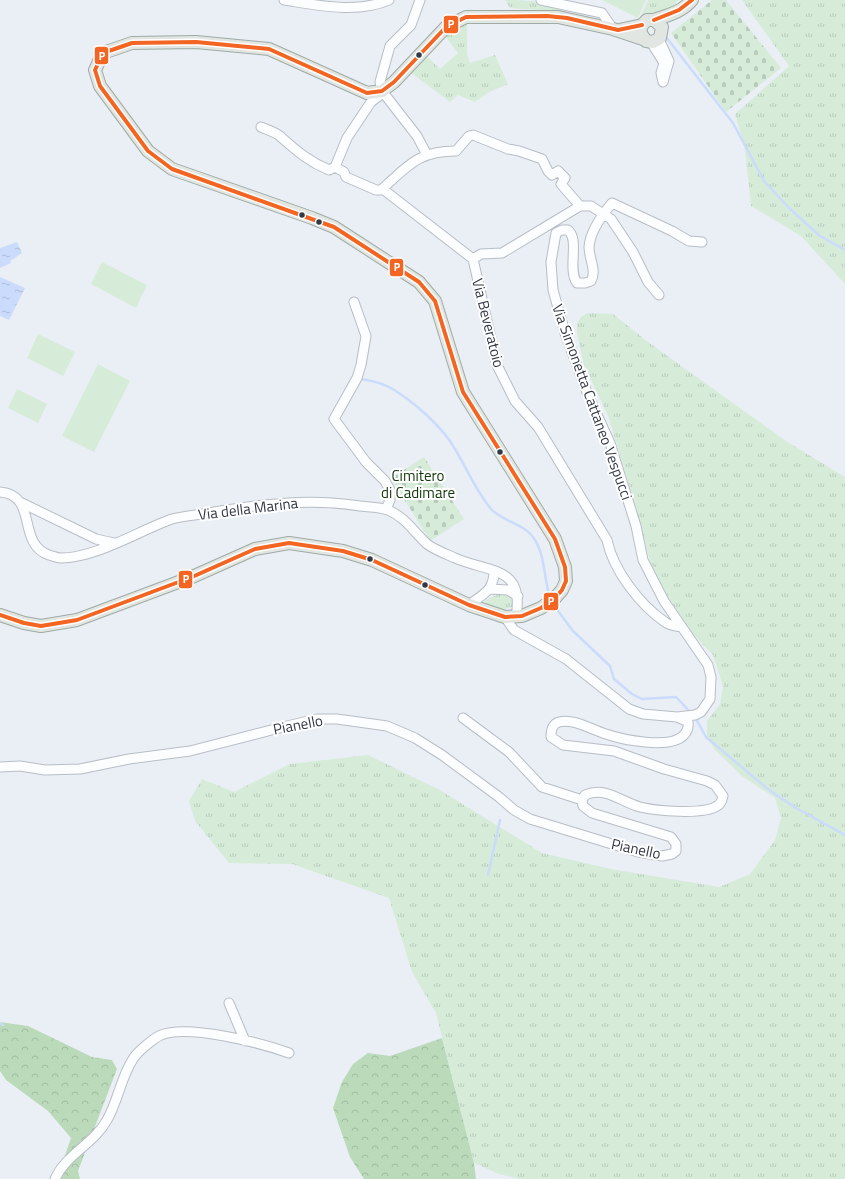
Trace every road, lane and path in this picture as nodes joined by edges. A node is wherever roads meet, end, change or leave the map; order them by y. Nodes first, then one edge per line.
1 (284, 0) edge
2 (389, 0) edge
3 (420, 0) edge
4 (541, 0) edge
5 (692, 0) edge
6 (678, 12) junction
7 (654, 20) junction
8 (642, 25) junction
9 (616, 29) junction
10 (654, 38) junction
11 (382, 91) junction
12 (261, 127) dead end
13 (427, 155) junction
14 (335, 167) junction
15 (382, 189) junction
16 (580, 206) junction
17 (604, 214) junction
18 (702, 242) dead end
19 (473, 259) junction
20 (659, 295) dead end
21 (354, 302) dead end
22 (0, 492) edge
23 (22, 503) junction
24 (386, 509) junction
25 (116, 544) junction
26 (494, 571) junction
27 (490, 589) junction
28 (518, 596) junction
29 (469, 604) junction
30 (0, 615) edge
31 (511, 617) junction
32 (682, 627) junction
33 (677, 717) junction
34 (463, 718) dead end
35 (0, 767) edge
36 (582, 800) junction
37 (229, 1004) dead end
38 (245, 1041) junction
39 (289, 1053) dead end
40 (55, 1179) edge

1 - 2 street
3 - 11 street
4 - 9 street
5 - 6 main road
6 - 7 main road
6 - 10 main road
7 - 8 main road
7 - 10 main road
8 - 9 main road
8 - 10 main road
9 - 10 main road
9 - 11 main road
11 - 13 street
11 - 14 street
11 - 31 main road
12 - 14 street, Via Beveratoio
13 - 15 street
13 - 16 street
14 - 15 street, Via Beveratoio
15 - 19 street, Via Beveratoio
16 - 17 street
16 - 19 street
17 - 18 street
17 - 20 street
17 - 32 street, Via Simonetta Cattaneo Vespucci
19 - 32 street, Via Beveratoio
21 - 24 street
22 - 23 street
23 - 25 street
23 - 25 street, Via della Marina
24 - 25 street, Via della Marina
24 - 26 street
26 - 27 street
26 - 28 street
27 - 28 street
27 - 29 street
28 - 31 street
29 - 30 main road
29 - 31 main road
31 - 33 street, Via Simonetta Cattaneo Vespucci
32 - 33 street, Via Simonetta Cattaneo Vespucci
33 - 36 street
34 - 36 street
35 - 36 street, Pianello
37 - 38 street
38 - 39 street
38 - 40 street

